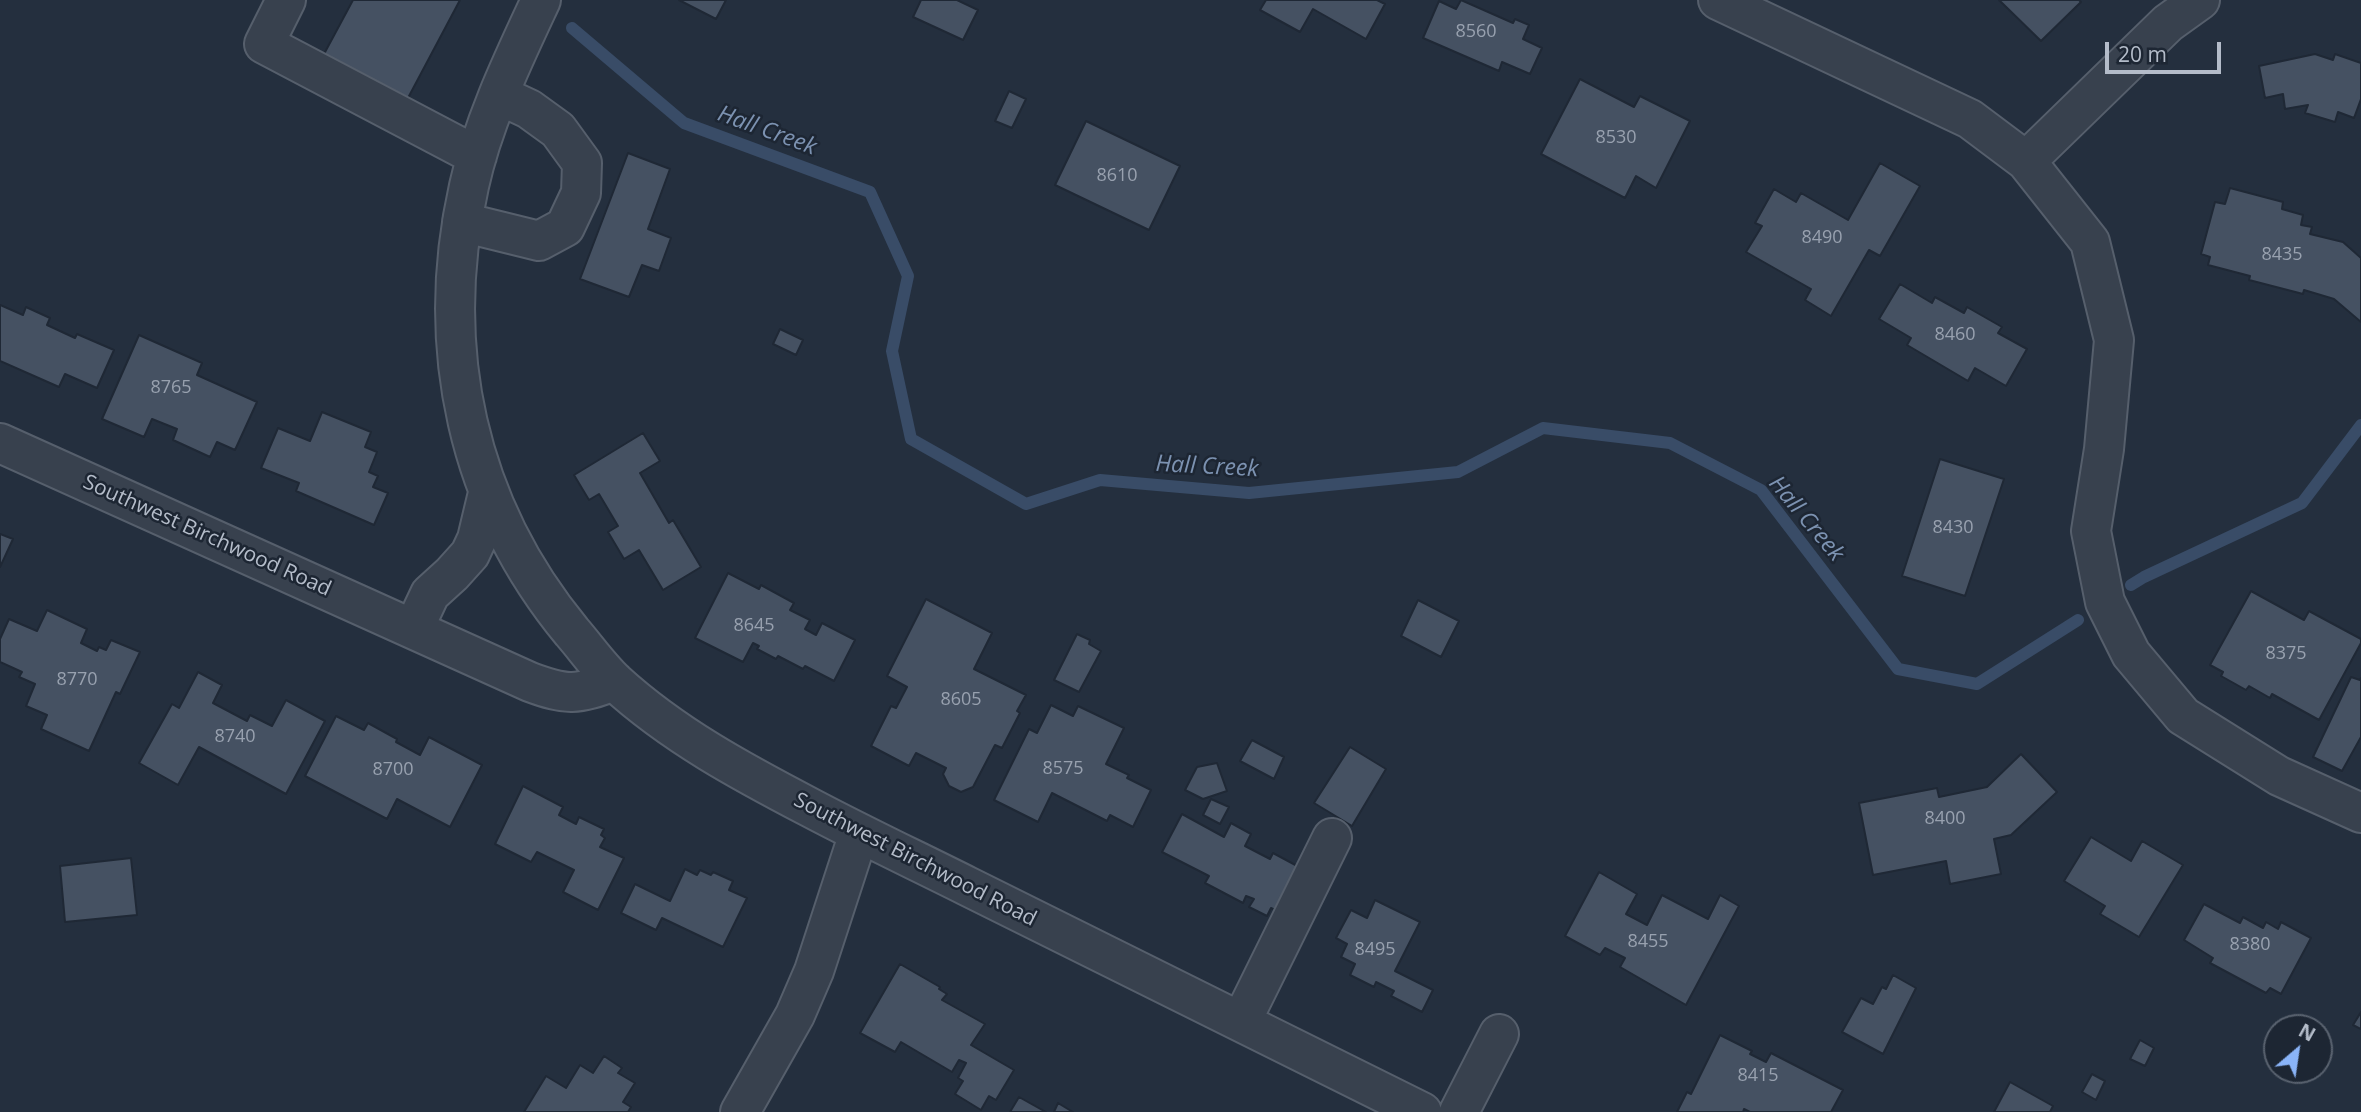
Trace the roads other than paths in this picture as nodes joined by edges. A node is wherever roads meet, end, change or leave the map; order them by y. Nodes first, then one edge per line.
1 (286, 0) edge
2 (541, 0) edge
3 (1718, 0) edge
4 (2200, 0) edge
5 (499, 95) junction
6 (477, 156) junction
7 (2026, 161) junction
8 (462, 222) junction
9 (0, 443) edge
10 (488, 493) junction
11 (414, 628) junction
12 (614, 681) junction
13 (2361, 813) edge
14 (859, 833) junction
15 (1332, 838) dead end
16 (1241, 1022) junction
17 (1499, 1034) dead end
18 (740, 1112) edge
19 (1422, 1112) edge
20 (1459, 1112) edge

1 - 6 street
2 - 5 street
3 - 7 street
4 - 7 street
5 - 6 street
5 - 8 street
6 - 8 street
7 - 13 street
8 - 10 street
9 - 11 street, Southwest Birchwood Road
10 - 11 street
10 - 12 street
11 - 12 street, Southwest Birchwood Road
12 - 14 street, Southwest Birchwood Road
14 - 16 street, Southwest Birchwood Road
14 - 18 street
15 - 16 street
16 - 19 street, Southwest Birchwood Road
17 - 20 street

